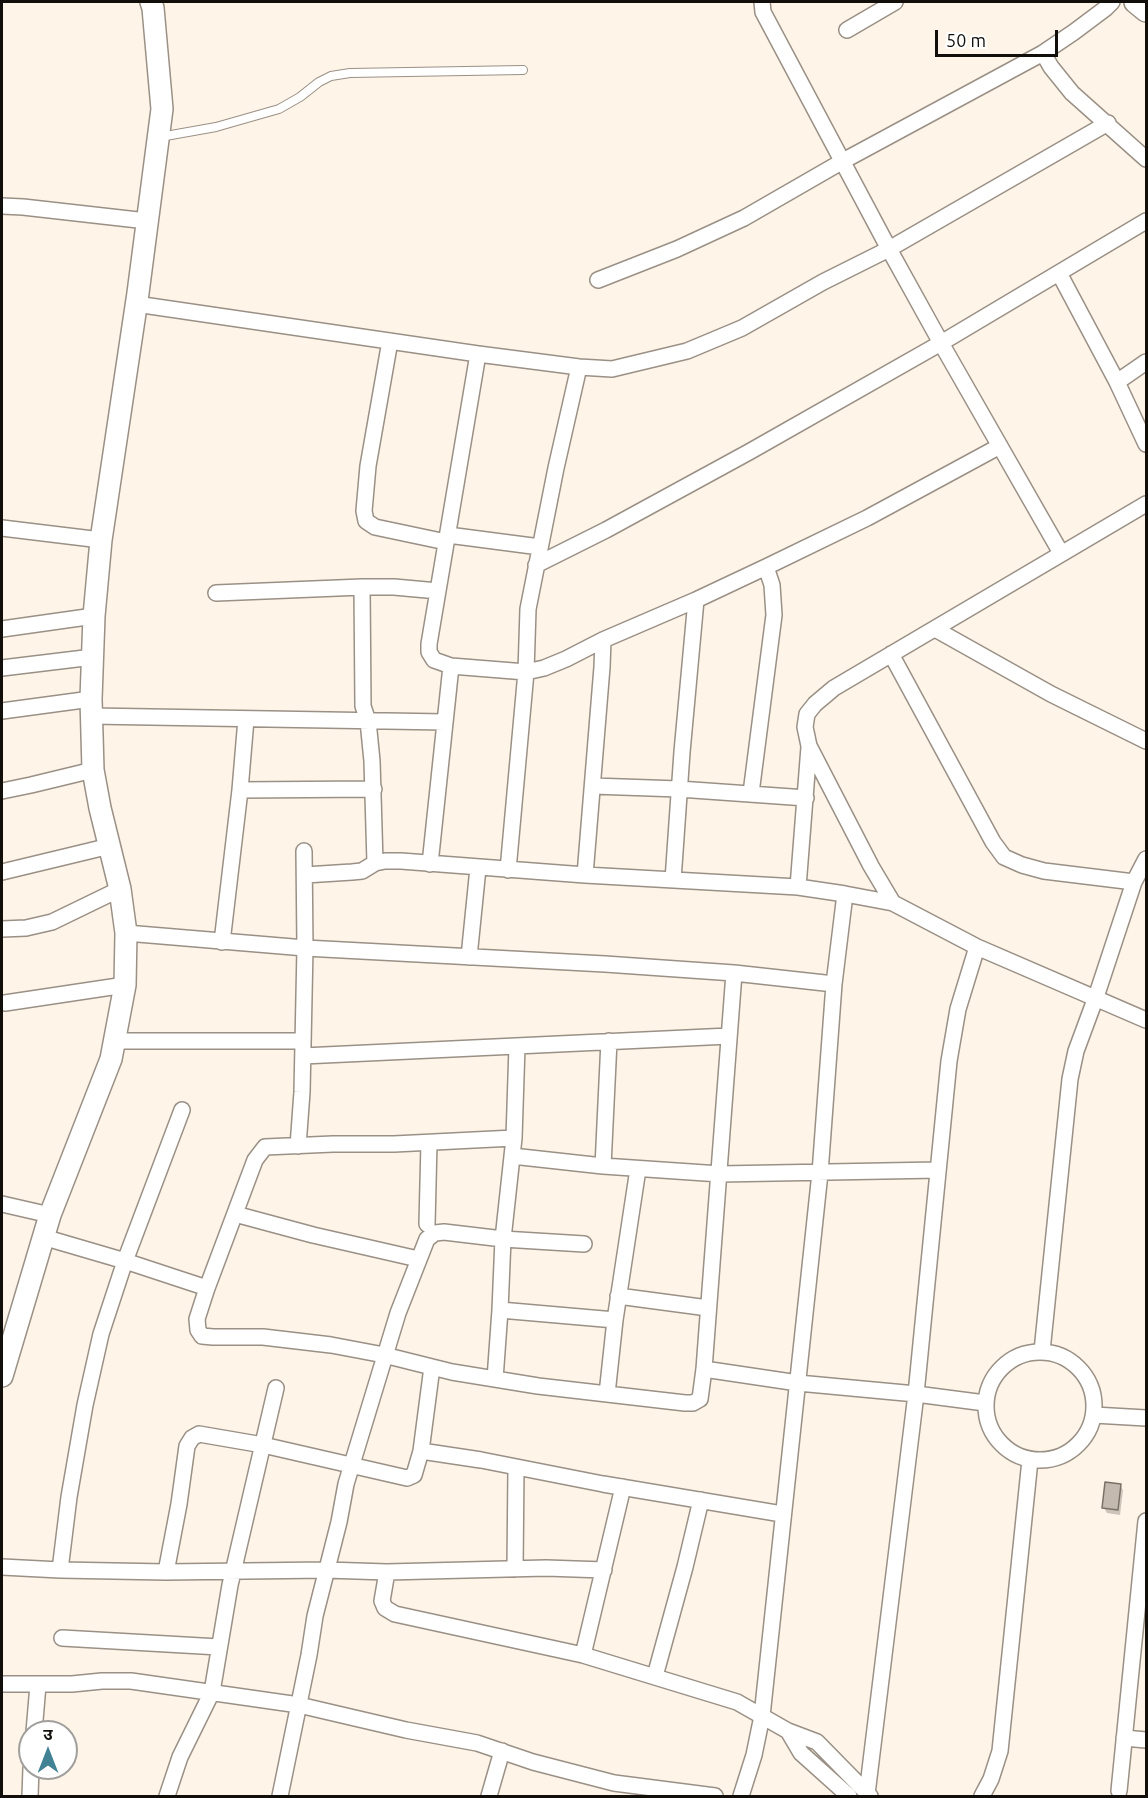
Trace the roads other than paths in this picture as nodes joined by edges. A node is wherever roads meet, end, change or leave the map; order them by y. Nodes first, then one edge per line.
1 (151, 2) edge
2 (762, 2) edge
3 (895, 2) edge
4 (1112, 2) edge
5 (1135, 2) edge
6 (1146, 11) edge
7 (847, 30) dead end
8 (1043, 52) junction
9 (523, 70) dead end
10 (1108, 123) junction
11 (158, 137) junction
12 (1146, 159) edge
13 (843, 161) junction
14 (2, 206) edge
15 (147, 221) junction
16 (1146, 221) edge
17 (890, 249) junction
18 (1059, 273) junction
19 (598, 280) dead end
20 (136, 304) junction
21 (390, 341) junction
22 (941, 343) junction
23 (478, 354) junction
24 (1146, 362) edge
25 (579, 368) junction
26 (1117, 382) junction
27 (1146, 444) edge
28 (1000, 446) junction
29 (1146, 504) edge
30 (2, 528) edge
31 (447, 538) junction
32 (101, 540) junction
33 (540, 547) junction
34 (1061, 553) junction
35 (536, 566) junction
36 (766, 567) junction
37 (362, 587) junction
38 (438, 591) junction
39 (216, 592) dead end
40 (696, 600) junction
41 (94, 616) junction
42 (2, 629) edge
43 (935, 629) junction
44 (603, 640) junction
45 (891, 654) junction
46 (93, 657) junction
47 (450, 666) junction
48 (2, 668) edge
49 (526, 672) junction
50 (91, 708) junction
51 (2, 711) edge
52 (246, 719) junction
53 (368, 721) junction
54 (445, 722) junction
55 (1146, 741) edge
56 (809, 746) junction
57 (93, 770) junction
58 (592, 786) junction
59 (374, 789) junction
60 (679, 789) junction
61 (240, 790) junction
62 (2, 791) edge
63 (751, 793) junction
64 (806, 798) junction
65 (110, 846) junction
66 (304, 850) dead end
67 (1146, 859) edge
68 (375, 863) junction
69 (430, 864) junction
70 (478, 868) junction
71 (508, 870) junction
72 (2, 872) edge
73 (305, 875) junction
74 (585, 875) junction
75 (673, 880) junction
76 (1134, 882) junction
77 (798, 887) junction
78 (120, 889) junction
79 (845, 894) junction
80 (893, 903) junction
81 (2, 929) edge
82 (126, 933) junction
83 (222, 942) junction
84 (977, 947) junction
85 (305, 948) junction
86 (469, 957) junction
87 (734, 973) junction
88 (834, 984) junction
89 (125, 985) junction
90 (1096, 997) junction
91 (5, 1003) dead end
92 (1146, 1020) edge
93 (729, 1036) junction
94 (114, 1041) junction
95 (609, 1041) junction
96 (517, 1046) junction
97 (303, 1049) junction
98 (182, 1110) dead end
99 (514, 1137) junction
100 (429, 1143) junction
101 (298, 1146) junction
102 (512, 1156) junction
103 (603, 1166) junction
104 (638, 1169) junction
105 (938, 1170) junction
106 (820, 1173) junction
107 (720, 1174) junction
108 (2, 1204) edge
109 (235, 1214) junction
110 (50, 1215) junction
111 (427, 1224) dead end
112 (43, 1237) junction
113 (503, 1239) junction
114 (584, 1244) dead end
115 (418, 1259) junction
116 (125, 1261) junction
117 (207, 1288) junction
118 (618, 1296) junction
119 (708, 1308) junction
120 (500, 1310) junction
121 (615, 1320) junction
122 (1042, 1351) junction
123 (384, 1355) junction
124 (432, 1367) junction
125 (704, 1369) junction
126 (2, 1376) edge
127 (495, 1379) junction
128 (798, 1383) junction
129 (276, 1388) dead end
130 (607, 1394) junction
131 (916, 1394) junction
132 (985, 1403) junction
133 (1094, 1415) junction
134 (1146, 1418) edge
135 (263, 1445) junction
136 (421, 1451) junction
137 (1030, 1460) junction
138 (352, 1466) junction
139 (516, 1468) junction
140 (623, 1488) junction
141 (701, 1500) junction
142 (782, 1514) junction
143 (1146, 1521) edge
144 (2, 1567) edge
145 (514, 1569) junction
146 (60, 1570) junction
147 (326, 1570) junction
148 (604, 1570) junction
149 (234, 1571) junction
150 (166, 1572) junction
151 (387, 1572) junction
152 (62, 1638) dead end
153 (219, 1647) junction
154 (583, 1655) junction
155 (655, 1676) junction
156 (2, 1684) edge
157 (38, 1685) junction
158 (212, 1692) junction
159 (299, 1706) junction
160 (762, 1716) junction
161 (35, 1720) edge
162 (788, 1731) junction
163 (1124, 1737) junction
164 (1146, 1740) edge
165 (502, 1751) junction
166 (31, 1780) edge
167 (1119, 1791) dead end
168 (868, 1795) edge
169 (30, 1797) edge
170 (167, 1797) edge
171 (280, 1797) edge
172 (489, 1797) edge
173 (715, 1797) edge
174 (741, 1797) edge
175 (849, 1797) edge
176 (982, 1797) edge

1 - 11 main road
2 - 13 street
3 - 7 street
4 - 8 street
5 - 6 main road
8 - 10 street
8 - 13 street
9 - 11 lane
10 - 12 street
10 - 17 street
11 - 15 main road
13 - 17 street
13 - 19 street
14 - 15 street
15 - 20 main road
16 - 18 street
17 - 22 street
17 - 25 street
18 - 22 street
18 - 26 street
20 - 21 street
20 - 32 main road
21 - 23 street
21 - 31 street
22 - 28 street
22 - 35 street
23 - 25 street
23 - 31 street
24 - 26 street
25 - 33 street
26 - 27 street
28 - 34 street
28 - 36 street
29 - 34 street
30 - 32 street
31 - 33 street
31 - 38 street
32 - 41 main road
33 - 35 street
34 - 43 street
35 - 49 street
36 - 40 street
36 - 63 street
37 - 38 street
37 - 39 street
37 - 53 street
38 - 47 street
40 - 44 street
40 - 60 street
41 - 42 street
41 - 46 main road
43 - 45 street
43 - 55 street
44 - 49 street
44 - 58 street
45 - 56 street
45 - 76 street
46 - 48 street
46 - 50 main road
47 - 49 street
47 - 54 street
49 - 71 street
50 - 51 street
50 - 52 street
50 - 57 main road
52 - 53 street
52 - 61 street
53 - 54 street
53 - 59 street
54 - 69 street
56 - 64 street
56 - 80 street
57 - 62 street
57 - 65 main road
58 - 60 street
58 - 74 street
59 - 61 street
59 - 68 street
60 - 63 street
60 - 75 street
61 - 83 street
63 - 64 street
64 - 77 street
65 - 72 street
65 - 78 main road
66 - 73 street
67 - 76 street
68 - 69 street
68 - 73 street
69 - 70 street
70 - 71 street
70 - 86 street
71 - 74 street
73 - 85 street
74 - 75 street
75 - 77 street
76 - 90 street
77 - 79 street
78 - 81 street
78 - 82 main road
79 - 80 street
79 - 88 street
80 - 84 street
82 - 83 street
82 - 89 main road
83 - 85 street
84 - 90 street
84 - 105 street
85 - 86 street
85 - 97 street
86 - 87 street
87 - 88 street
87 - 93 street
88 - 106 street
89 - 91 street
89 - 94 main road
90 - 92 street
90 - 122 street
93 - 95 street
93 - 107 street
94 - 97 street
94 - 110 main road
95 - 96 street
95 - 103 street
96 - 97 street
96 - 99 street
97 - 101 street
98 - 116 street
99 - 100 street
99 - 102 street
100 - 101 street
100 - 111 street
101 - 109 street
102 - 103 street
102 - 113 street
103 - 104 street
104 - 107 street
104 - 118 street
105 - 106 street
105 - 131 street
106 - 107 street
106 - 128 street
107 - 119 street
108 - 110 street
109 - 115 street
109 - 117 street
110 - 112 main road
112 - 116 street
112 - 126 main road
113 - 114 street
113 - 115 street
113 - 120 street
115 - 123 street
116 - 117 street
116 - 146 street
117 - 123 street
118 - 119 street
118 - 121 street
119 - 125 street
120 - 121 street
120 - 127 street
121 - 130 street
122 - 132 street
122 - 133 street
123 - 124 street
123 - 138 street
124 - 127 street
124 - 136 street
125 - 128 street
125 - 130 street
127 - 130 street
128 - 131 street
128 - 142 street
129 - 135 street
131 - 132 street
131 - 168 street
132 - 137 street
133 - 134 street
133 - 137 street
135 - 138 street
135 - 149 street
135 - 150 street
136 - 138 street
136 - 139 street
137 - 176 street
138 - 147 street
139 - 140 street
139 - 145 street
140 - 141 street
140 - 148 street
141 - 142 street
141 - 155 street
142 - 160 street
143 - 163 street
144 - 146 street
145 - 148 street
145 - 151 street
146 - 150 street
147 - 149 street
147 - 151 street
147 - 159 street
148 - 154 street
149 - 150 street
149 - 153 street
151 - 154 street
152 - 153 street
153 - 158 street
154 - 155 street
155 - 160 street
156 - 157 street
157 - 158 street
157 - 161 street
158 - 159 street
158 - 170 street
159 - 165 street
159 - 171 street
160 - 162 street
160 - 174 street
162 - 168 street
162 - 175 street
163 - 164 street
163 - 167 street
165 - 172 street
165 - 173 street
166 - 169 street

